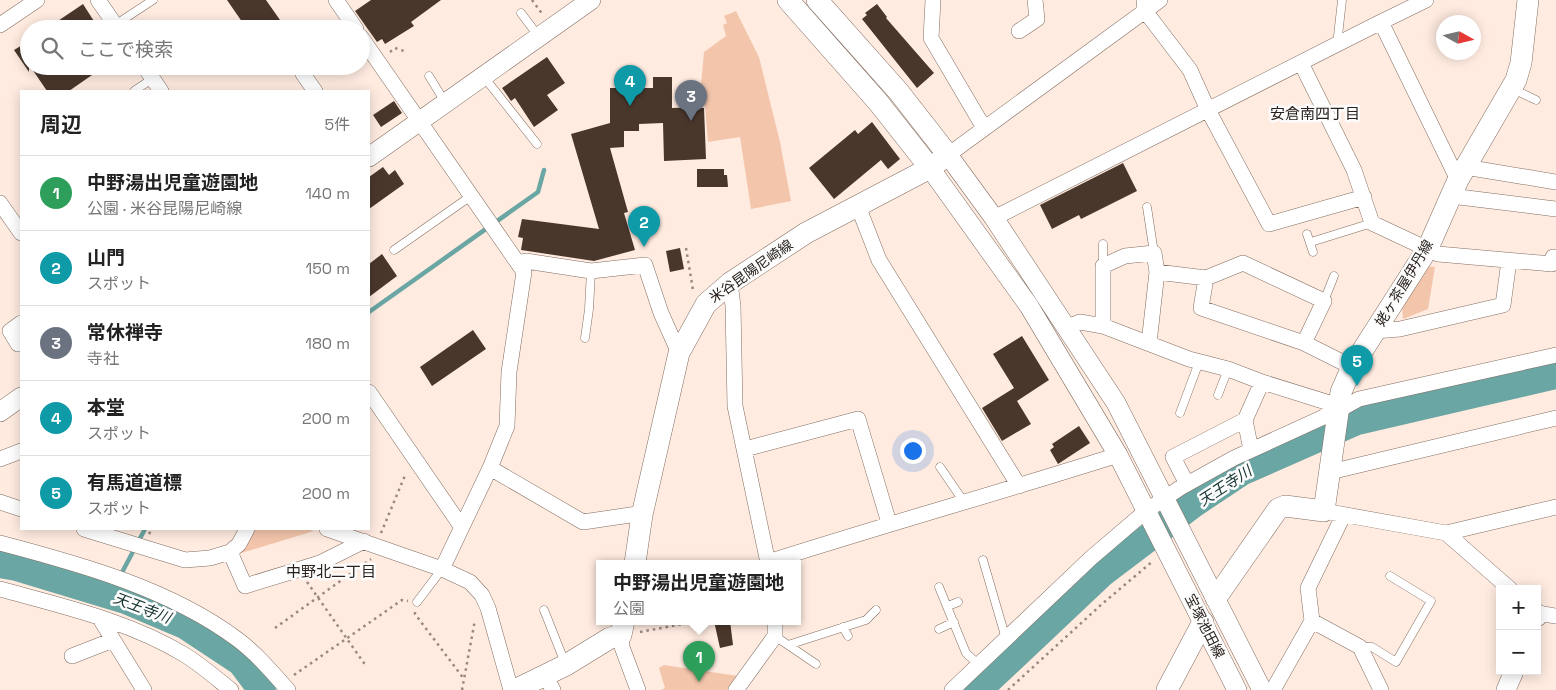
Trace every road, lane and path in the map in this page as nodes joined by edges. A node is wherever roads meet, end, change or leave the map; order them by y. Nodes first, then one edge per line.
1 (38, 0) edge
2 (98, 0) edge
3 (153, 0) edge
4 (336, 0) edge
5 (532, 0) edge
6 (591, 0) edge
7 (788, 0) edge
8 (817, 0) edge
9 (933, 0) edge
10 (1035, 0) edge
11 (1160, 0) edge
12 (1342, 0) edge
13 (1426, 0) edge
14 (1528, 0) edge
15 (1145, 6) edge
16 (521, 13) dead end
17 (545, 19) dead end
18 (111, 20) edge
19 (126, 20) edge
20 (350, 20) edge
21 (1381, 22) junction
22 (0, 25) edge
23 (1019, 31) dead end
24 (539, 37) junction
25 (1337, 45) junction
26 (370, 50) edge
27 (1301, 63) junction
28 (304, 75) edge
29 (483, 75) junction
30 (429, 76) dead end
31 (152, 79) edge
32 (1511, 89) junction
33 (136, 90) edge
34 (314, 90) edge
35 (1536, 100) dead end
36 (445, 102) junction
37 (1208, 110) junction
38 (419, 122) junction
39 (984, 128) junction
40 (538, 144) dead end
41 (370, 156) edge
42 (948, 156) junction
43 (930, 168) junction
44 (1458, 181) junction
45 (1556, 182) edge
46 (471, 196) junction
47 (1364, 197) junction
48 (0, 202) edge
49 (858, 206) junction
50 (1147, 207) dead end
51 (1556, 209) edge
52 (994, 218) junction
53 (1372, 223) junction
54 (20, 232) edge
55 (1308, 234) dead end
56 (1311, 242) junction
57 (1103, 244) dead end
58 (686, 248) dead end
59 (1428, 248) junction
60 (394, 250) dead end
61 (1313, 252) dead end
62 (1154, 253) junction
63 (1509, 261) junction
64 (518, 263) junction
65 (1552, 264) dead end
66 (1102, 266) junction
67 (591, 271) junction
68 (1156, 272) junction
69 (1334, 276) dead end
70 (1206, 278) junction
71 (730, 283) junction
72 (1324, 301) junction
73 (702, 311) junction
74 (11, 324) edge
75 (1103, 326) junction
76 (1067, 327) junction
77 (1375, 331) junction
78 (585, 338) dead end
79 (1149, 343) junction
80 (1304, 343) junction
81 (18, 344) dead end
82 (679, 353) junction
83 (1556, 355) edge
84 (1199, 362) junction
85 (1352, 367) junction
86 (1228, 369) junction
87 (1262, 382) junction
88 (370, 393) edge
89 (1218, 395) dead end
90 (20, 399) edge
91 (1338, 411) junction
92 (0, 412) edge
93 (1180, 413) dead end
94 (1556, 418) edge
95 (1245, 420) junction
96 (744, 449) junction
97 (1251, 450) junction
98 (20, 451) edge
99 (1118, 455) junction
100 (413, 456) junction
101 (0, 458) edge
102 (940, 467) dead end
103 (490, 468) junction
104 (1330, 472) junction
105 (1187, 484) junction
106 (1020, 486) junction
107 (1166, 500) junction
108 (0, 502) edge
109 (964, 502) junction
110 (1556, 507) edge
111 (20, 508) edge
112 (1147, 514) junction
113 (1334, 514) junction
114 (642, 516) junction
115 (889, 523) junction
116 (462, 526) junction
117 (87, 530) edge
118 (246, 530) edge
119 (329, 530) edge
120 (1446, 533) junction
121 (0, 543) edge
122 (373, 545) junction
123 (230, 552) junction
124 (1165, 556) junction
125 (635, 560) edge
126 (768, 560) edge
127 (774, 560) edge
128 (983, 560) dead end
129 (442, 568) junction
130 (299, 569) junction
131 (1390, 576) dead end
132 (1505, 585) edge
133 (939, 587) dead end
134 (0, 589) edge
135 (481, 593) junction
136 (317, 598) junction
137 (1216, 598) junction
138 (417, 602) junction
139 (958, 602) dead end
140 (948, 606) junction
141 (544, 610) dead end
142 (876, 610) dead end
143 (98, 617) junction
144 (1312, 621) junction
145 (954, 622) junction
146 (1203, 622) junction
147 (668, 625) edge
148 (776, 625) edge
149 (843, 627) junction
150 (275, 628) dead end
151 (623, 628) edge
152 (939, 629) dead end
153 (848, 636) dead end
154 (346, 638) junction
155 (1006, 639) junction
156 (113, 640) junction
157 (782, 641) junction
158 (1360, 647) junction
159 (72, 656) dead end
160 (566, 664) junction
161 (816, 664) dead end
162 (979, 665) junction
163 (366, 666) dead end
164 (1512, 675) edge
165 (464, 679) junction
166 (549, 682) edge
167 (285, 686) edge
168 (144, 690) edge
169 (231, 690) edge
170 (462, 690) edge
171 (511, 690) edge
172 (515, 690) edge
173 (638, 690) edge
174 (736, 690) edge
175 (952, 690) edge
176 (1008, 690) edge
177 (1167, 690) edge
178 (1237, 690) edge
179 (1262, 690) edge
180 (1273, 690) edge
181 (1381, 690) edge
182 (1506, 690) edge

1 - 22 street
2 - 18 street
3 - 19 lane
4 - 20 street
5 - 17 path
6 - 24 street
7 - 43 main road
8 - 42 main road
9 - 39 street
10 - 23 street
11 - 15 street
12 - 25 lane
13 - 21 street
14 - 32 main road, 姥ヶ茶屋伊丹線
15 - 37 street
15 - 39 street
16 - 24 lane
21 - 25 street
21 - 44 street
24 - 29 street
25 - 27 street
26 - 38 street
27 - 37 street
27 - 47 street
28 - 34 street
29 - 36 street
29 - 40 lane
30 - 36 lane
31 - 33 lane
32 - 35 lane
32 - 44 main road, 姥ヶ茶屋伊丹線
36 - 38 street
37 - 47 street
37 - 52 street
38 - 41 street
38 - 46 street
39 - 42 street
42 - 43 main road, 米谷昆陽尼崎線
42 - 52 street
43 - 49 main road, 米谷昆陽尼崎線
43 - 99 street, 宝塚池田線
44 - 45 street
44 - 51 street
44 - 59 main road, 姥ヶ茶屋伊丹線
46 - 60 lane
46 - 64 street
47 - 53 street
48 - 54 street
49 - 71 main road, 米谷昆陽尼崎線
49 - 106 street
50 - 62 lane
52 - 76 street
53 - 56 lane
53 - 59 street
55 - 56 lane
56 - 61 lane
57 - 66 lane
58 - 73 path
59 - 63 street
59 - 77 main road, 姥ヶ茶屋伊丹線
62 - 66 street
62 - 68 street
63 - 65 street
63 - 77 street
64 - 67 street
64 - 103 street
66 - 75 street
67 - 78 lane
67 - 82 street
68 - 70 street
68 - 79 street
69 - 72 lane
70 - 72 street
70 - 80 street
71 - 73 main road, 米谷昆陽尼崎線
71 - 96 street
72 - 80 street
73 - 82 main road, 米谷昆陽尼崎線
74 - 81 street
75 - 76 street
75 - 79 street
76 - 107 street
77 - 85 main road, 姥ヶ茶屋伊丹線
79 - 84 street
80 - 85 street
82 - 114 main road, 米谷昆陽尼崎線
83 - 91 street
84 - 86 street
84 - 93 lane
85 - 91 main road, 姥ヶ茶屋伊丹線
86 - 87 street
86 - 89 lane
87 - 91 street
87 - 95 street
88 - 100 street
90 - 92 street
91 - 97 street
91 - 104 main road, 姥ヶ茶屋伊丹線
94 - 104 street
95 - 97 street
95 - 105 street
96 - 115 street
96 - 126 street
97 - 105 street
98 - 101 street
99 - 106 street
99 - 112 street, 宝塚池田線
100 - 116 street
100 - 122 path
102 - 109 lane
103 - 114 street
103 - 116 street
104 - 113 main road, 姥ヶ茶屋伊丹線
105 - 107 street
106 - 109 street
107 - 112 street
107 - 137 street
108 - 111 street
109 - 115 street
110 - 120 street
112 - 124 street, 宝塚池田線
112 - 155 street
113 - 120 street
113 - 137 main road
113 - 144 street
114 - 125 main road, 米谷昆陽尼崎線
115 - 127 street
116 - 129 street
117 - 123 street
118 - 123 street
119 - 122 street
120 - 132 street
121 - 167 street
122 - 129 street
122 - 130 street
122 - 136 path
123 - 130 street
124 - 146 street, 宝塚池田線
124 - 176 path
128 - 155 lane
129 - 135 street
129 - 138 lane
130 - 136 path
131 - 158 lane
133 - 140 lane
134 - 143 street
135 - 165 path
135 - 171 street
136 - 150 path
136 - 154 path
137 - 179 street
138 - 154 path
138 - 165 path
139 - 140 lane
140 - 145 lane
141 - 160 lane
142 - 149 lane
143 - 156 street
143 - 169 street
144 - 158 street
144 - 180 street
145 - 152 lane
145 - 162 lane
146 - 177 main road
146 - 178 street, 宝塚池田線
147 - 151 path
148 - 157 street
149 - 153 lane
149 - 157 lane
151 - 160 main road
151 - 173 street
154 - 163 path
154 - 167 path
155 - 162 street
156 - 159 street
156 - 168 street
157 - 161 lane
157 - 174 street
158 - 181 street
160 - 166 main road
162 - 175 street
164 - 182 street
165 - 170 path
166 - 172 main road

